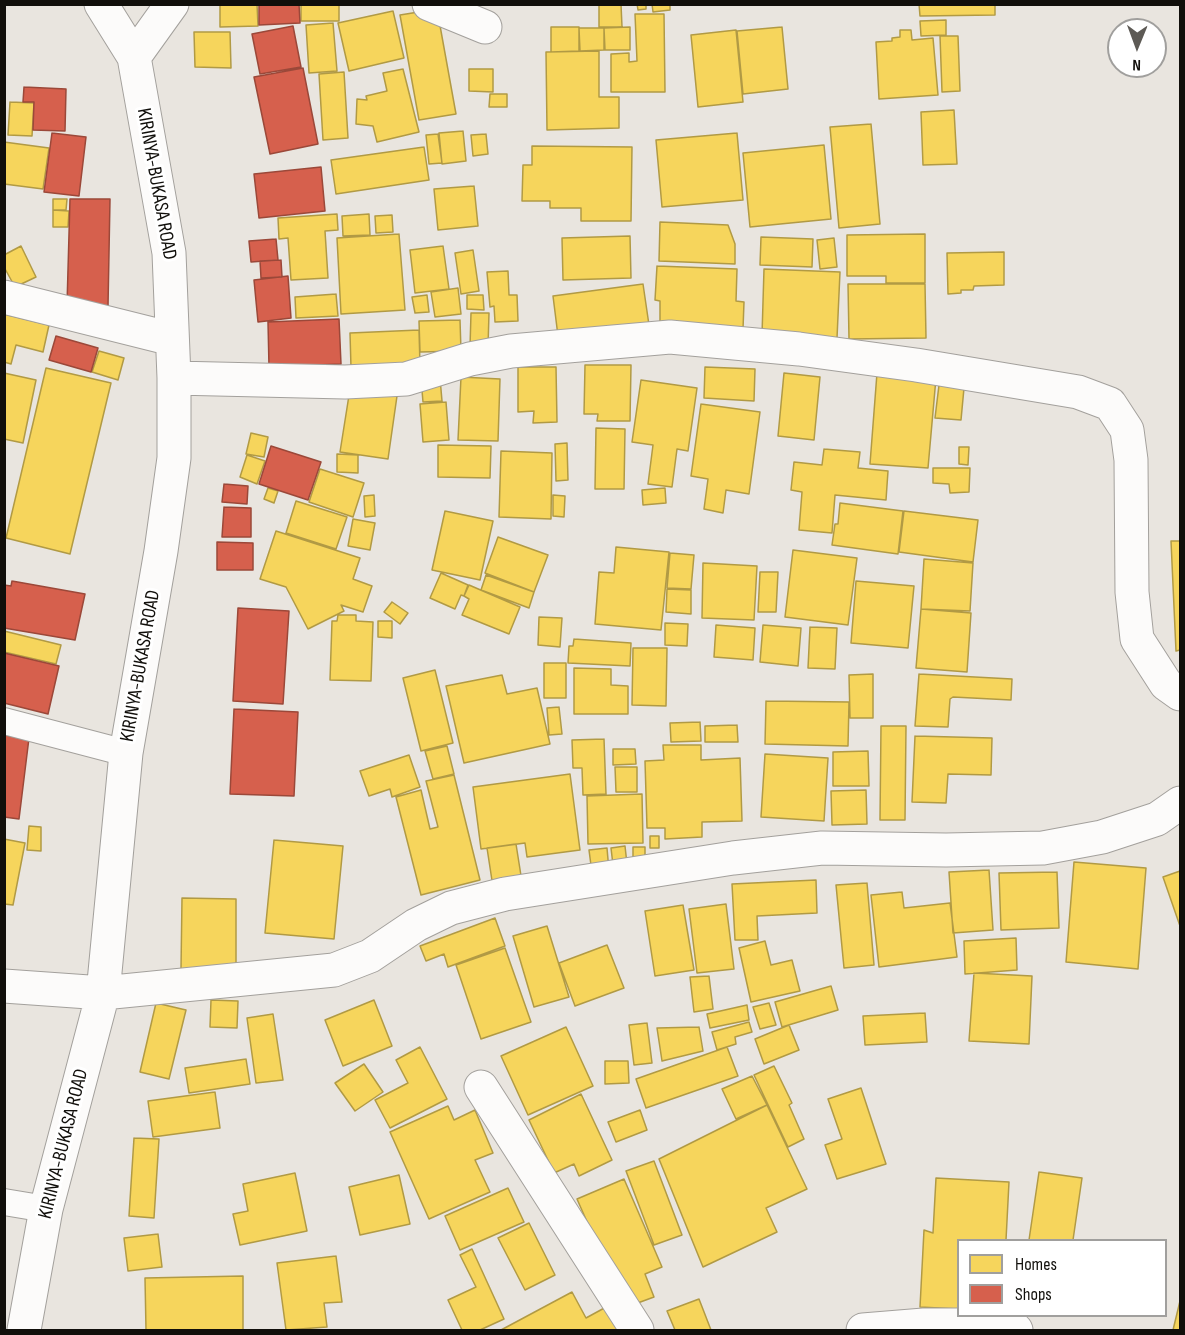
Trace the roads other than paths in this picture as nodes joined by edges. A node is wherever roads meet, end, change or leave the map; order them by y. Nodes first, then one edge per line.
1 (101, 4) edge
2 (172, 4) edge
3 (429, 4) edge
4 (485, 27) dead end
5 (134, 57) junction
6 (4, 297) edge
7 (172, 339) junction
8 (174, 378) junction
9 (1180, 694) edge
10 (4, 721) edge
11 (126, 753) junction
12 (1180, 803) edge
13 (4, 986) edge
14 (103, 993) junction
15 (481, 1087) dead end
16 (4, 1202) edge
17 (46, 1209) junction
18 (24, 1330) edge
19 (637, 1330) edge
20 (862, 1330) edge
21 (1016, 1330) edge

1 - 5 street, KIRINYA-BUKASA ROAD
2 - 5 street
3 - 4 street
5 - 7 street, KIRINYA-BUKASA ROAD
6 - 7 street
7 - 8 street, KIRINYA-BUKASA ROAD
8 - 9 street
8 - 11 street, KIRINYA-BUKASA ROAD
10 - 11 lane
11 - 14 street, KIRINYA-BUKASA ROAD
12 - 14 street
13 - 14 street
14 - 17 street, KIRINYA-BUKASA ROAD
15 - 19 street
16 - 17 lane
17 - 18 street, KIRINYA-BUKASA ROAD
20 - 21 street

